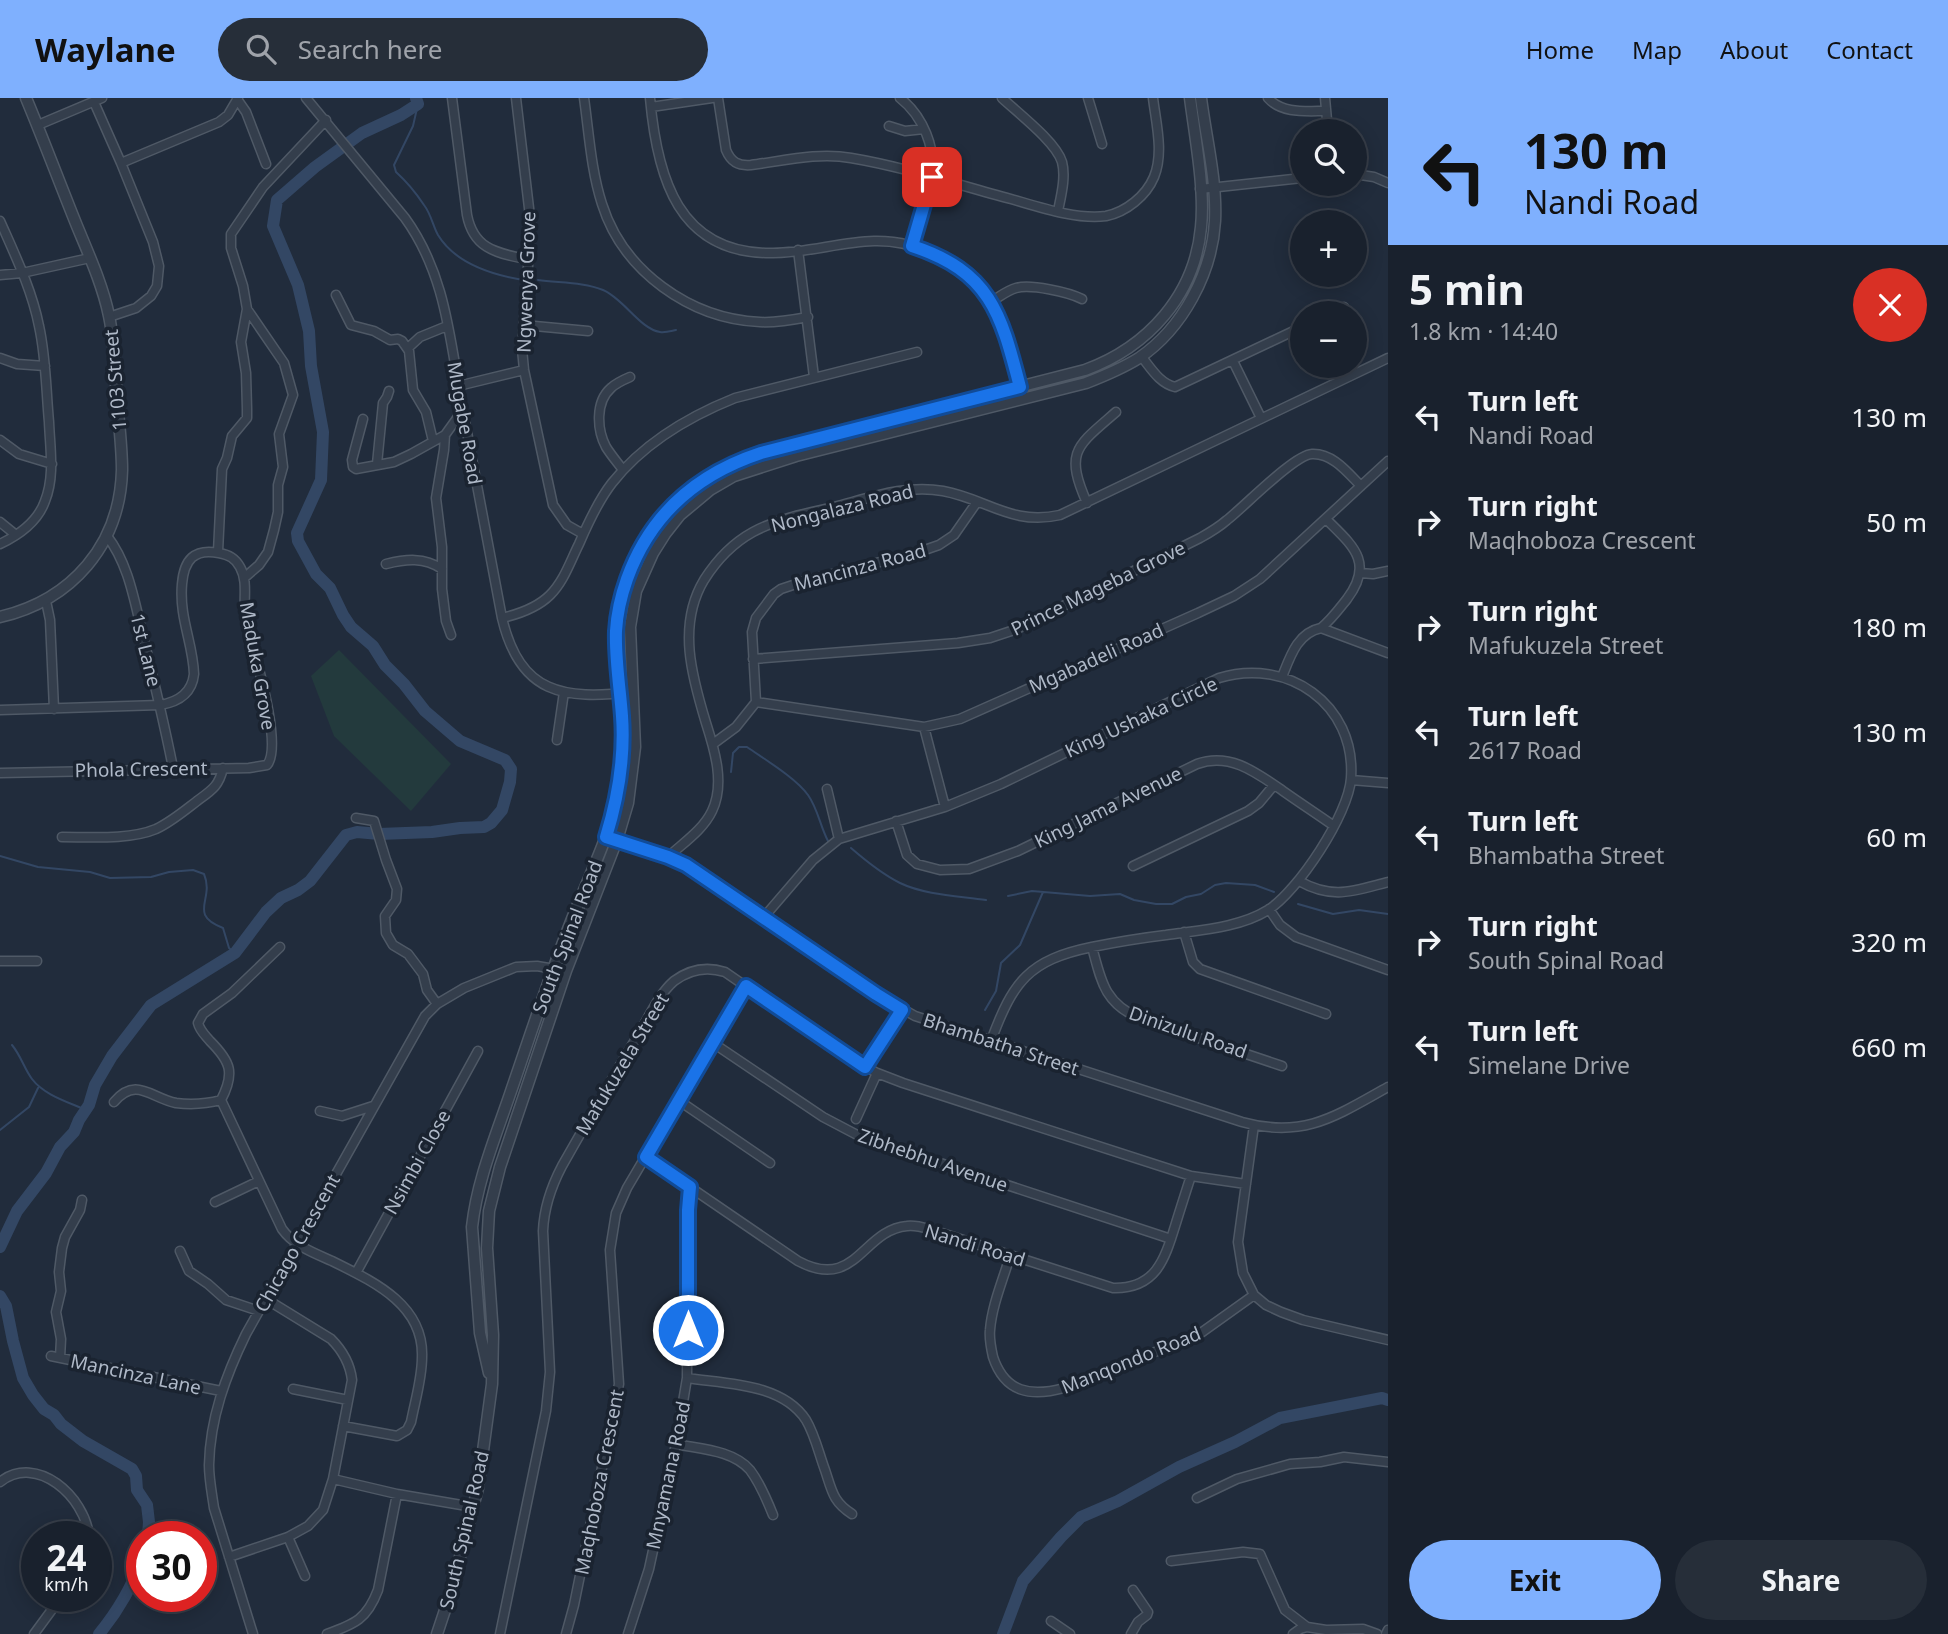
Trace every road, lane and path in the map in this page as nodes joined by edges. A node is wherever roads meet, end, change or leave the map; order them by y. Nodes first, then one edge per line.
1 (26, 98) edge
2 (306, 98) edge
3 (452, 98) edge
4 (516, 98) edge
5 (584, 98) edge
6 (712, 98) edge
7 (718, 98) edge
8 (900, 98) edge
9 (1002, 98) edge
10 (1088, 98) edge
11 (1153, 98) edge
12 (1190, 98) edge
13 (1201, 98) edge
14 (1268, 98) edge
15 (1325, 98) edge
16 (237, 99) edge
17 (98, 100) edge
18 (651, 102) edge
19 (1326, 111) junction
20 (1327, 119) edge
21 (326, 120) junction
22 (38, 125) junction
23 (889, 126) dead end
24 (924, 129) junction
25 (1102, 144) dead end
26 (121, 163) junction
27 (266, 164) dead end
28 (1367, 176) edge
29 (932, 177) junction
30 (1290, 179) edge
31 (1388, 183) edge
32 (1213, 188) junction
33 (1200, 189) junction
34 (1058, 211) junction
35 (0, 221) edge
36 (912, 246) junction
37 (798, 250) junction
38 (90, 258) junction
39 (530, 260) junction
40 (22, 273) junction
41 (0, 275) edge
42 (336, 295) dead end
43 (1082, 299) dead end
44 (992, 301) junction
45 (247, 309) junction
46 (109, 317) junction
47 (808, 317) junction
48 (524, 325) junction
49 (447, 326) junction
50 (588, 331) dead end
51 (1290, 333) edge
52 (408, 348) junction
53 (917, 352) dead end
54 (1142, 356) junction
55 (0, 358) edge
56 (1388, 358) edge
57 (1233, 361) junction
58 (45, 366) junction
59 (524, 370) junction
60 (630, 377) dead end
61 (814, 377) junction
62 (458, 386) junction
63 (1020, 387) junction
64 (389, 391) dead end
65 (1023, 399) junction
66 (463, 410) junction
67 (1116, 412) dead end
68 (1261, 418) junction
69 (363, 419) dead end
70 (445, 435) junction
71 (0, 440) edge
72 (433, 441) junction
73 (1388, 461) edge
74 (52, 464) junction
75 (377, 464) junction
76 (623, 470) junction
77 (1361, 486) junction
78 (977, 502) junction
79 (1087, 503) junction
80 (1326, 519) junction
81 (0, 522) edge
82 (583, 534) junction
83 (16, 535) junction
84 (107, 537) junction
85 (0, 544) edge
86 (218, 552) junction
87 (386, 564) dead end
88 (442, 569) junction
89 (1388, 571) edge
90 (1360, 573) junction
91 (244, 578) junction
92 (46, 601) junction
93 (0, 617) edge
94 (502, 618) junction
95 (1321, 628) junction
96 (452, 635) dead end
97 (1388, 653) edge
98 (753, 659) junction
99 (1282, 677) junction
100 (633, 691) junction
101 (564, 692) junction
102 (620, 693) junction
103 (756, 702) junction
104 (160, 705) junction
105 (54, 709) junction
106 (0, 710) edge
107 (924, 727) junction
108 (557, 740) dead end
109 (713, 744) junction
110 (272, 752) joint
111 (173, 768) junction
112 (223, 768) junction
113 (0, 773) edge
114 (1351, 780) junction
115 (1388, 783) edge
116 (1274, 785) junction
117 (827, 789) dead end
118 (945, 807) junction
119 (356, 818) dead end
120 (896, 821) junction
121 (1334, 826) junction
122 (62, 836) dead end
123 (606, 837) junction
124 (839, 839) junction
125 (617, 840) junction
126 (668, 857) junction
127 (1133, 866) dead end
128 (1299, 880) junction
129 (1388, 882) edge
130 (1269, 909) junction
131 (764, 917) junction
132 (1184, 932) junction
133 (280, 947) dead end
134 (1092, 947) junction
135 (0, 961) edge
136 (37, 961) dead end
137 (553, 968) junction
138 (1388, 970) edge
139 (566, 971) junction
140 (746, 986) junction
141 (437, 1004) junction
142 (902, 1010) junction
143 (1326, 1014) dead end
144 (991, 1041) junction
145 (713, 1043) junction
146 (478, 1051) dead end
147 (1282, 1066) dead end
148 (865, 1067) junction
149 (877, 1073) junction
150 (1388, 1087) edge
151 (221, 1100) junction
152 (678, 1100) junction
153 (114, 1102) dead end
154 (373, 1105) junction
155 (320, 1111) dead end
156 (856, 1119) dead end
157 (1254, 1125) junction
158 (646, 1157) junction
159 (771, 1163) dead end
160 (1191, 1175) junction
161 (259, 1181) junction
162 (1246, 1184) junction
163 (690, 1187) junction
164 (82, 1200) dead end
165 (215, 1202) dead end
166 (1171, 1239) junction
167 (296, 1244) junction
168 (180, 1251) dead end
169 (1010, 1256) junction
170 (356, 1273) junction
171 (1254, 1295) junction
172 (266, 1299) junction
173 (259, 1311) junction
174 (1388, 1340) edge
175 (687, 1378) junction
176 (492, 1384) junction
177 (293, 1389) dead end
178 (221, 1391) junction
179 (348, 1400) junction
180 (343, 1426) junction
181 (676, 1444) junction
182 (1388, 1462) edge
183 (333, 1479) junction
184 (0, 1482) edge
185 (397, 1494) junction
186 (1197, 1498) dead end
187 (473, 1507) junction
188 (852, 1514) dead end
189 (773, 1515) dead end
190 (85, 1521) edge
191 (288, 1537) junction
192 (229, 1557) junction
193 (1171, 1561) dead end
194 (305, 1576) dead end
195 (1132, 1590) dead end
196 (50, 1612) edge
197 (1051, 1620) dead end
198 (1307, 1627) junction
199 (34, 1634) edge
200 (253, 1634) edge
201 (327, 1634) edge
202 (437, 1634) edge
203 (500, 1634) edge
204 (566, 1634) edge
205 (628, 1634) edge
206 (1070, 1634) edge
207 (1131, 1634) edge
208 (1293, 1634) edge
209 (1377, 1634) edge

1 - 22 street, 1103 Street
2 - 21 street, Mugabe Road
3 - 39 street
4 - 39 street, Ngwenya Grove
5 - 47 street
6 - 18 street
7 - 29 street
8 - 24 street
9 - 34 street
10 - 25 street
11 - 34 street
12 - 33 street, South Spinal Road
13 - 32 street, South Spinal Road
14 - 19 street
15 - 19 street
16 - 26 street
16 - 27 street
17 - 22 street
17 - 26 street
18 - 37 street
19 - 20 street
21 - 45 street
21 - 49 street, Mugabe Road
22 - 38 street, 1103 Street
23 - 24 street
24 - 29 street
26 - 46 street
28 - 31 street
29 - 34 street
29 - 36 street
30 - 32 street
32 - 33 street
32 - 54 street, South Spinal Road
33 - 63 street, South Spinal Road
35 - 40 street
36 - 37 street
36 - 44 street
37 - 47 street
38 - 40 street
38 - 46 street, 1103 Street
39 - 48 street, Ngwenya Grove
40 - 41 street
40 - 58 street
42 - 52 street
43 - 44 street
44 - 63 street
45 - 86 street
45 - 91 street
46 - 84 street, 1103 Street
47 - 61 street
48 - 50 street
48 - 59 street, Ngwenya Grove
49 - 52 street
49 - 62 street, Mugabe Road
51 - 57 street
52 - 72 street
53 - 61 street
54 - 57 street
54 - 65 street, South Spinal Road
55 - 58 street
56 - 68 street, Nongalaza Road
57 - 68 street
58 - 74 street
59 - 62 street
59 - 82 street, Ngwenya Grove
60 - 76 street
61 - 76 street
62 - 66 street, Mugabe Road
63 - 65 street
63 - 102 street, South Spinal Road
64 - 75 street
65 - 100 street, South Spinal Road
66 - 70 street
66 - 94 street, Mugabe Road
67 - 79 street
68 - 79 street, Nongalaza Road
69 - 75 street
70 - 72 street
70 - 88 street
71 - 74 street
72 - 75 street
73 - 77 street, Mgabadeli Road
74 - 83 street
76 - 82 street
77 - 80 street, Mgabadeli Road
77 - 98 street, Prince Mageba Grove
78 - 79 street, Nongalaza Road
78 - 98 street, Mancinza Road
78 - 109 street, Nongalaza Road
80 - 90 street
80 - 107 street, Mgabadeli Road
81 - 83 street
82 - 94 street
83 - 85 street
84 - 92 street, 1103 Street
84 - 104 street, 1st Lane
86 - 91 street, Maduka Grove
86 - 104 street
87 - 88 street
88 - 96 street
89 - 90 street
90 - 95 street
91 - 110 street, Maduka Grove
92 - 93 street, 1103 Street
92 - 105 street
94 - 101 street, Mugabe Road
95 - 97 street
95 - 99 street
98 - 103 street, Mancinza Road
99 - 114 street, King Ushaka Circle
99 - 118 street, King Ushaka Circle
100 - 102 street, Mugabe Road
100 - 125 street, South Spinal Road
101 - 102 street, Mugabe Road
101 - 108 street
102 - 123 street, South Spinal Road
103 - 107 street, Mgabadeli Road
103 - 109 street
104 - 105 street
104 - 111 street, 1st Lane
105 - 106 street
107 - 118 street
109 - 126 street, Nongalaza Road
110 - 112 street, Phola Crescent
111 - 112 street, Phola Crescent
111 - 113 street, Phola Crescent
112 - 122 street
114 - 115 street
114 - 121 street, King Ushaka Circle
116 - 120 street, King Jama Avenue
116 - 121 street, King Jama Avenue
116 - 127 street
117 - 124 street
118 - 120 street, King Ushaka Circle
119 - 141 street
120 - 124 street, King Ushaka Circle
121 - 128 street, King Ushaka Circle
123 - 125 street, Bhambatha Street
123 - 137 street, South Spinal Road
124 - 131 street, King Ushaka Circle
125 - 126 street, Bhambatha Street
125 - 139 street, South Spinal Road
126 - 131 street, Bhambatha Street
128 - 129 street
128 - 130 street, King Ushaka Circle
130 - 132 street, King Ushaka Circle
130 - 138 street
131 - 142 street, Bhambatha Street
132 - 134 street, King Ushaka Circle
132 - 143 street
133 - 151 street
134 - 144 street, King Ushaka Circle
134 - 147 street, Dinizulu Road
135 - 136 street
137 - 139 street, Chicago Crescent
137 - 141 street, Chicago Crescent
137 - 176 street, South Spinal Road
139 - 176 street, South Spinal Road
140 - 145 street, Maqhoboza Crescent
140 - 148 street, Mafukuzela Street
140 - 203 street, Mafukuzela Street
141 - 154 street, Chicago Crescent
142 - 144 street, Bhambatha Street
142 - 148 street
144 - 157 street, Bhambatha Street
145 - 152 street, Maqhoboza Crescent
145 - 166 street, Zibhebhu Avenue
146 - 170 street, Nsimbi Close
148 - 149 street, Mafukuzela Street
149 - 156 street
149 - 160 street, Mafukuzela Street
150 - 157 street, Bhambatha Street
151 - 153 street
151 - 161 street
152 - 158 street, Maqhoboza Crescent
152 - 159 street
154 - 155 street
154 - 167 street, Chicago Crescent
157 - 162 street
158 - 163 street, Nandi Road
158 - 204 street, Maqhoboza Crescent
160 - 162 street, Mafukuzela Street
160 - 166 street, Nandi Road
161 - 165 street
161 - 167 street
162 - 171 street
163 - 169 street, Nandi Road
163 - 175 street, Mnyamana Road
164 - 178 street, Mancinza Lane
166 - 169 street, Nandi Road
167 - 170 street
167 - 172 street, Chicago Crescent
168 - 173 street
169 - 171 street, Manqondo Road
170 - 180 street
171 - 174 street
172 - 173 street, Chicago Crescent
172 - 179 street
173 - 178 street, Chicago Crescent
175 - 181 street, Mnyamana Road
175 - 188 street
176 - 187 street, South Spinal Road
177 - 179 street
178 - 192 street, Chicago Crescent
179 - 180 street
180 - 183 street
181 - 189 street
181 - 205 street, Mnyamana Road
182 - 186 street
183 - 185 street
183 - 191 street
184 - 190 street
185 - 187 street
185 - 201 street
187 - 202 street, South Spinal Road
191 - 192 street
191 - 194 street
192 - 200 street, Chicago Crescent
193 - 198 street
195 - 207 street
196 - 199 street
197 - 206 street
198 - 208 street
198 - 209 street

